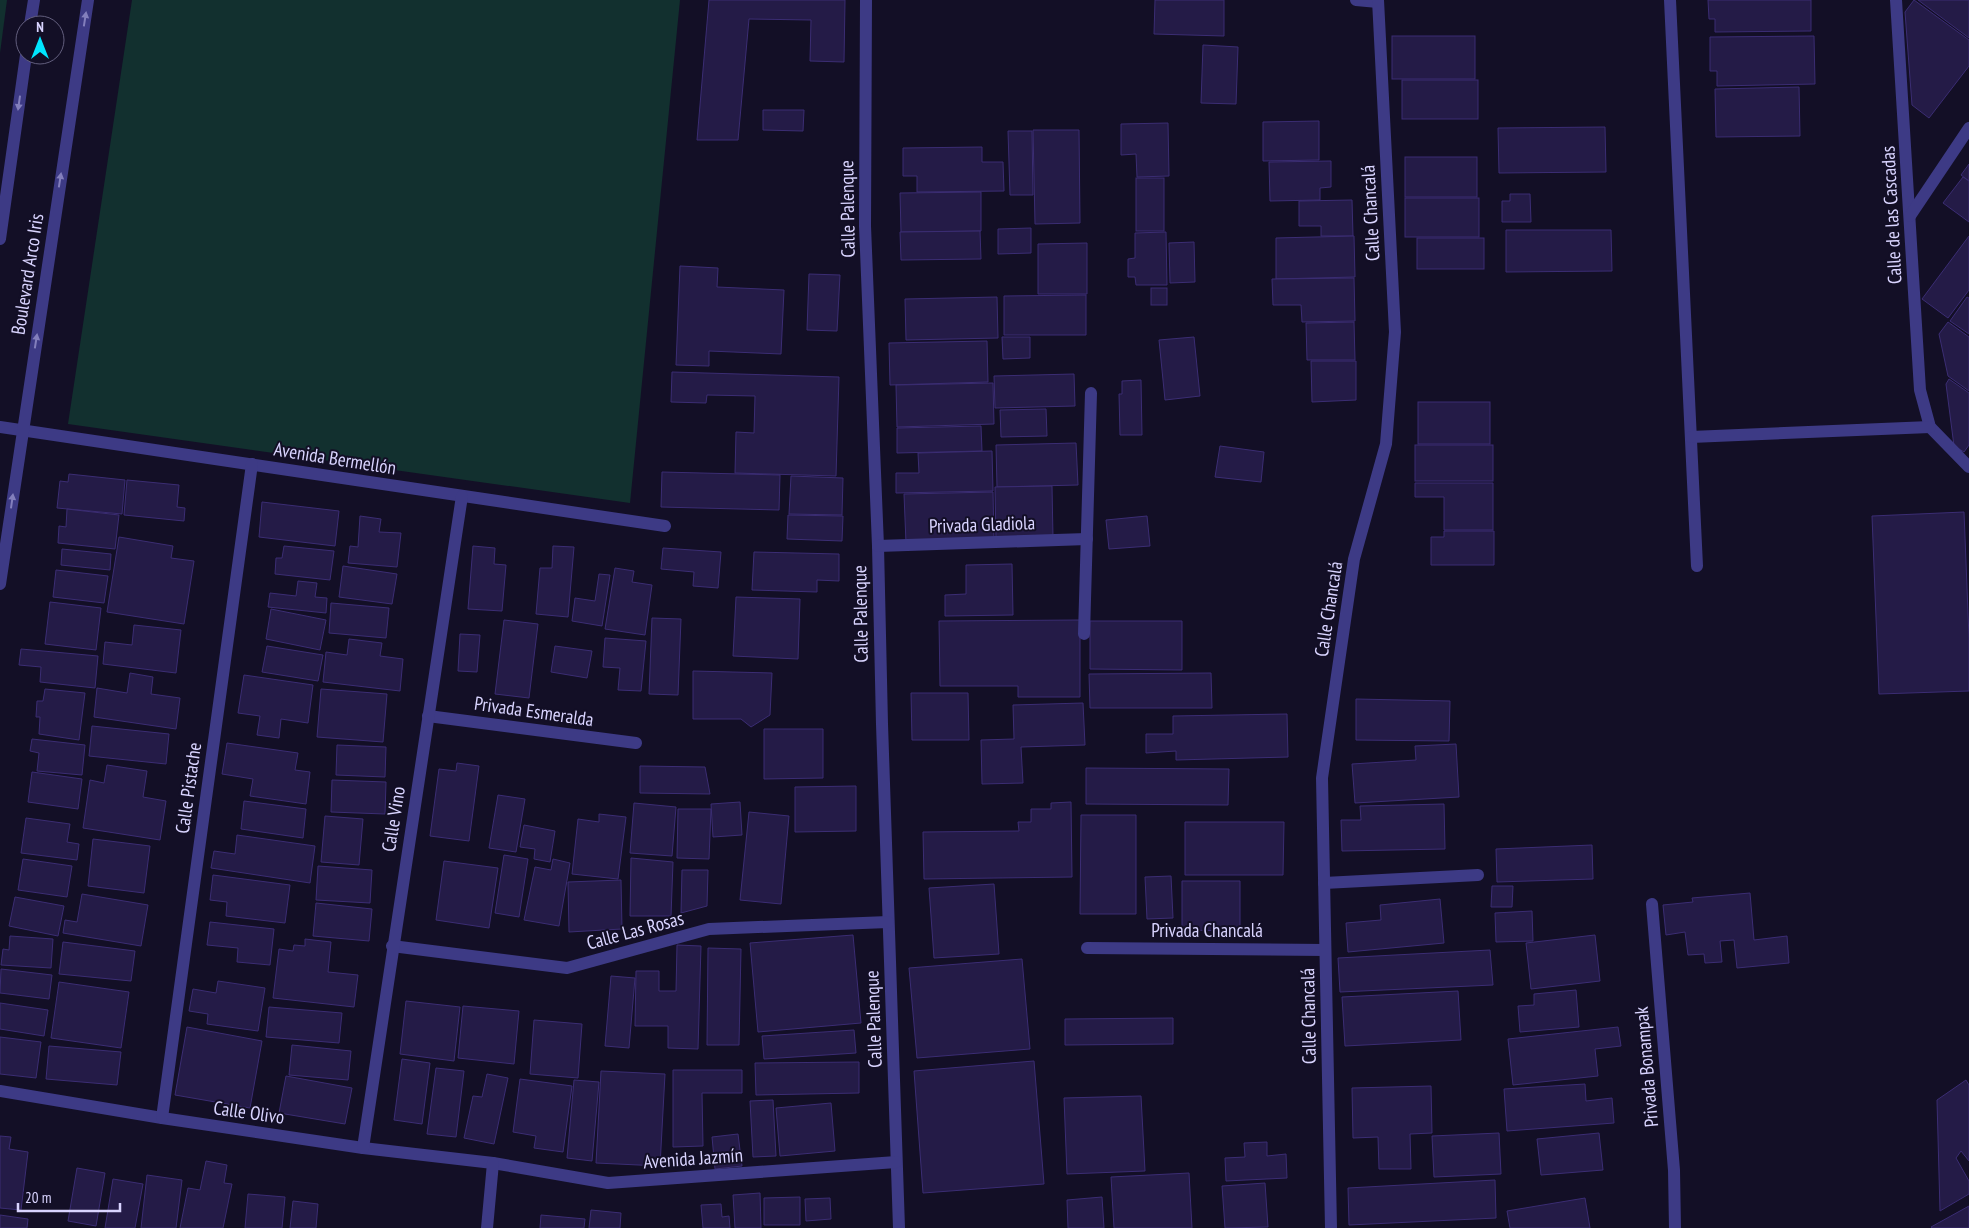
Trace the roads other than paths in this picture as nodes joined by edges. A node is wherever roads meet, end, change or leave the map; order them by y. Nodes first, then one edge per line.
1 (34, 0) edge
2 (88, 0) edge
3 (866, 0) edge
4 (1356, 0) edge
5 (1670, 0) edge
6 (1896, 0) edge
7 (1378, 1) edge
8 (32, 15) edge
9 (25, 65) edge
10 (1969, 128) edge
11 (1910, 216) junction
12 (0, 239) edge
13 (1091, 393) dead end
14 (0, 427) edge
15 (1930, 427) junction
16 (22, 430) junction
17 (1691, 436) junction
18 (252, 464) junction
19 (1969, 467) edge
20 (462, 496) junction
21 (665, 526) dead end
22 (1087, 539) junction
23 (878, 546) junction
24 (1697, 566) dead end
25 (0, 584) edge
26 (1084, 634) dead end
27 (428, 716) junction
28 (636, 744) dead end
29 (1478, 875) dead end
30 (1324, 882) junction
31 (1652, 904) dead end
32 (888, 922) junction
33 (392, 946) junction
34 (1087, 948) dead end
35 (1325, 950) junction
36 (0, 1091) edge
37 (162, 1118) junction
38 (362, 1148) junction
39 (896, 1162) junction
40 (493, 1164) junction
41 (487, 1228) edge
42 (898, 1228) edge
43 (1331, 1228) edge
44 (1675, 1228) edge

1 - 8 street
16 -> 2 street, Boulevard Arco Iris
3 - 23 street, Calle Palenque
4 - 7 street
5 - 17 street
6 - 11 street, Calle de las Cascadas
7 - 30 street, Calle Chancalá
9 -> 12 street, Boulevard Arco Iris
10 - 11 street
11 - 15 street, Calle de las Cascadas
13 - 22 street
14 - 16 street, Avenida Bermellón
15 - 17 street
15 - 19 street
16 - 18 street, Avenida Bermellón
25 -> 16 street, Boulevard Arco Iris
17 - 24 street
18 - 20 street, Avenida Bermellón
18 - 37 street, Calle Pistache
20 - 21 street, Avenida Bermellón
20 - 27 street, Calle Vino
22 - 23 street, Privada Gladiola
22 - 26 street
23 - 32 street, Calle Palenque
27 - 28 street, Privada Esmeralda
27 - 33 street, Calle Vino
29 - 30 street
30 - 35 street, Calle Chancalá
31 - 44 street, Privada Bonampak
32 - 33 street, Calle Las Rosas
32 - 39 street, Calle Palenque
33 - 38 street, Calle Vino
34 - 35 street, Privada Chancalá
35 - 43 street, Calle Chancalá
36 - 37 street, Calle Olivo
37 - 38 street, Calle Olivo
38 - 40 street, Calle Olivo
39 - 40 street, Avenida Jazmín
39 - 42 street, Calle Palenque
40 - 41 street

